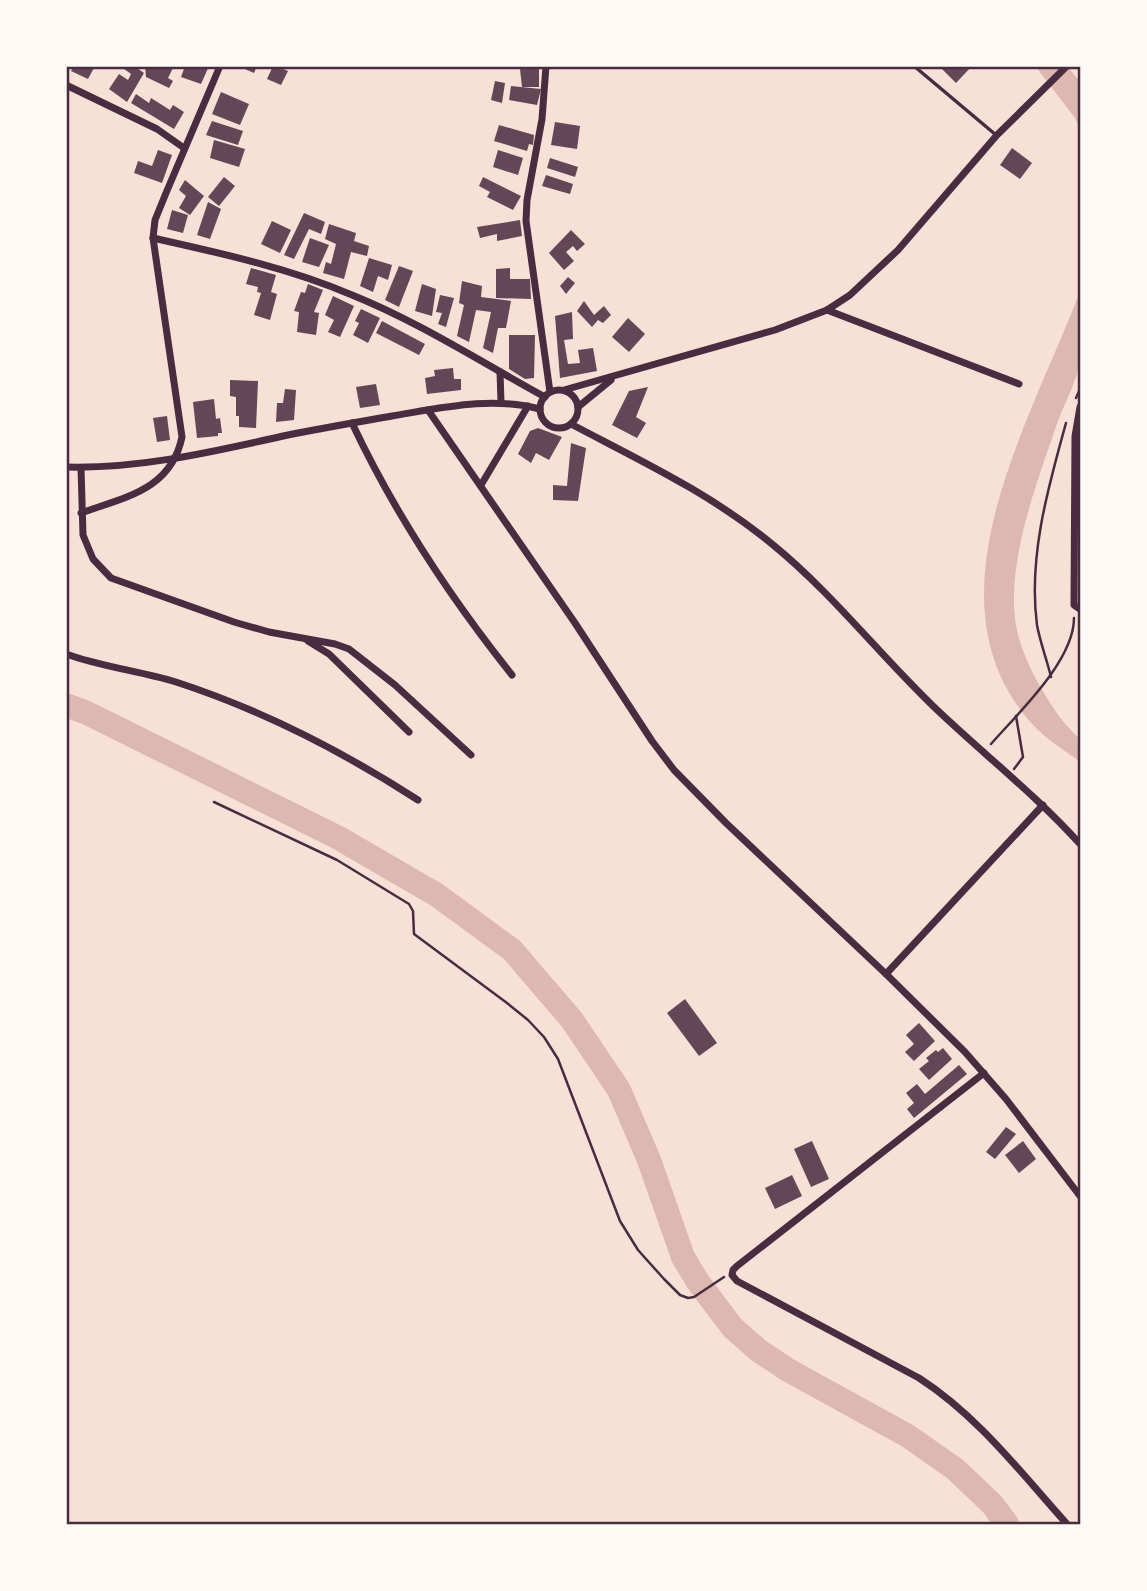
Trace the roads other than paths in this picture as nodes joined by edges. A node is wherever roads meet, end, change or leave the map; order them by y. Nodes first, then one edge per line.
1 (220, 66) edge
2 (546, 66) edge
3 (914, 66) edge
4 (1067, 66) edge
5 (66, 85) edge
6 (997, 135) junction
7 (184, 148) junction
8 (153, 238) junction
9 (827, 310) junction
10 (500, 372) junction
11 (614, 378) junction
12 (1019, 384) dead end
13 (564, 390) junction
14 (547, 394) junction
15 (501, 402) junction
16 (528, 406) junction
17 (578, 407) junction
18 (1080, 407) edge
19 (540, 409) junction
20 (428, 410) junction
21 (352, 424) junction
22 (571, 424) junction
23 (1078, 438) edge
24 (174, 460) junction
25 (66, 467) edge
26 (81, 468) junction
27 (481, 485) junction
28 (81, 513) junction
29 (1080, 555) edge
30 (1074, 566) junction
31 (1077, 607) edge
32 (303, 639) junction
33 (66, 654) edge
34 (512, 675) dead end
35 (409, 732) dead end
36 (471, 755) dead end
37 (418, 800) dead end
38 (1044, 805) junction
39 (1080, 844) edge
40 (886, 974) junction
41 (984, 1073) junction
42 (1080, 1196) edge
43 (1067, 1524) edge

1 - 7 street
2 - 14 street
3 - 6 lane
4 - 6 street
5 - 7 street
6 - 9 street
7 - 8 street
8 - 10 street
8 - 24 street
9 - 11 street
9 - 12 street
10 - 14 street
10 - 15 street
11 - 13 street
11 - 17 street
13 - 14 street
13 - 17 street
14 - 19 street
15 - 16 street
15 - 20 street
16 - 19 street
16 - 27 street
17 - 22 street
18 - 23 street
19 - 22 street
20 - 21 street
20 - 27 street
21 - 24 street
21 - 34 street
22 - 38 street
23 - 30 street
24 - 26 street
24 - 28 street
25 - 26 street
26 - 28 street
27 - 40 street
28 - 32 street
29 - 30 street
30 - 31 street
32 - 35 street
32 - 36 street
33 - 37 street
38 - 39 street
38 - 40 street
40 - 41 street
41 - 42 street
41 - 43 street

